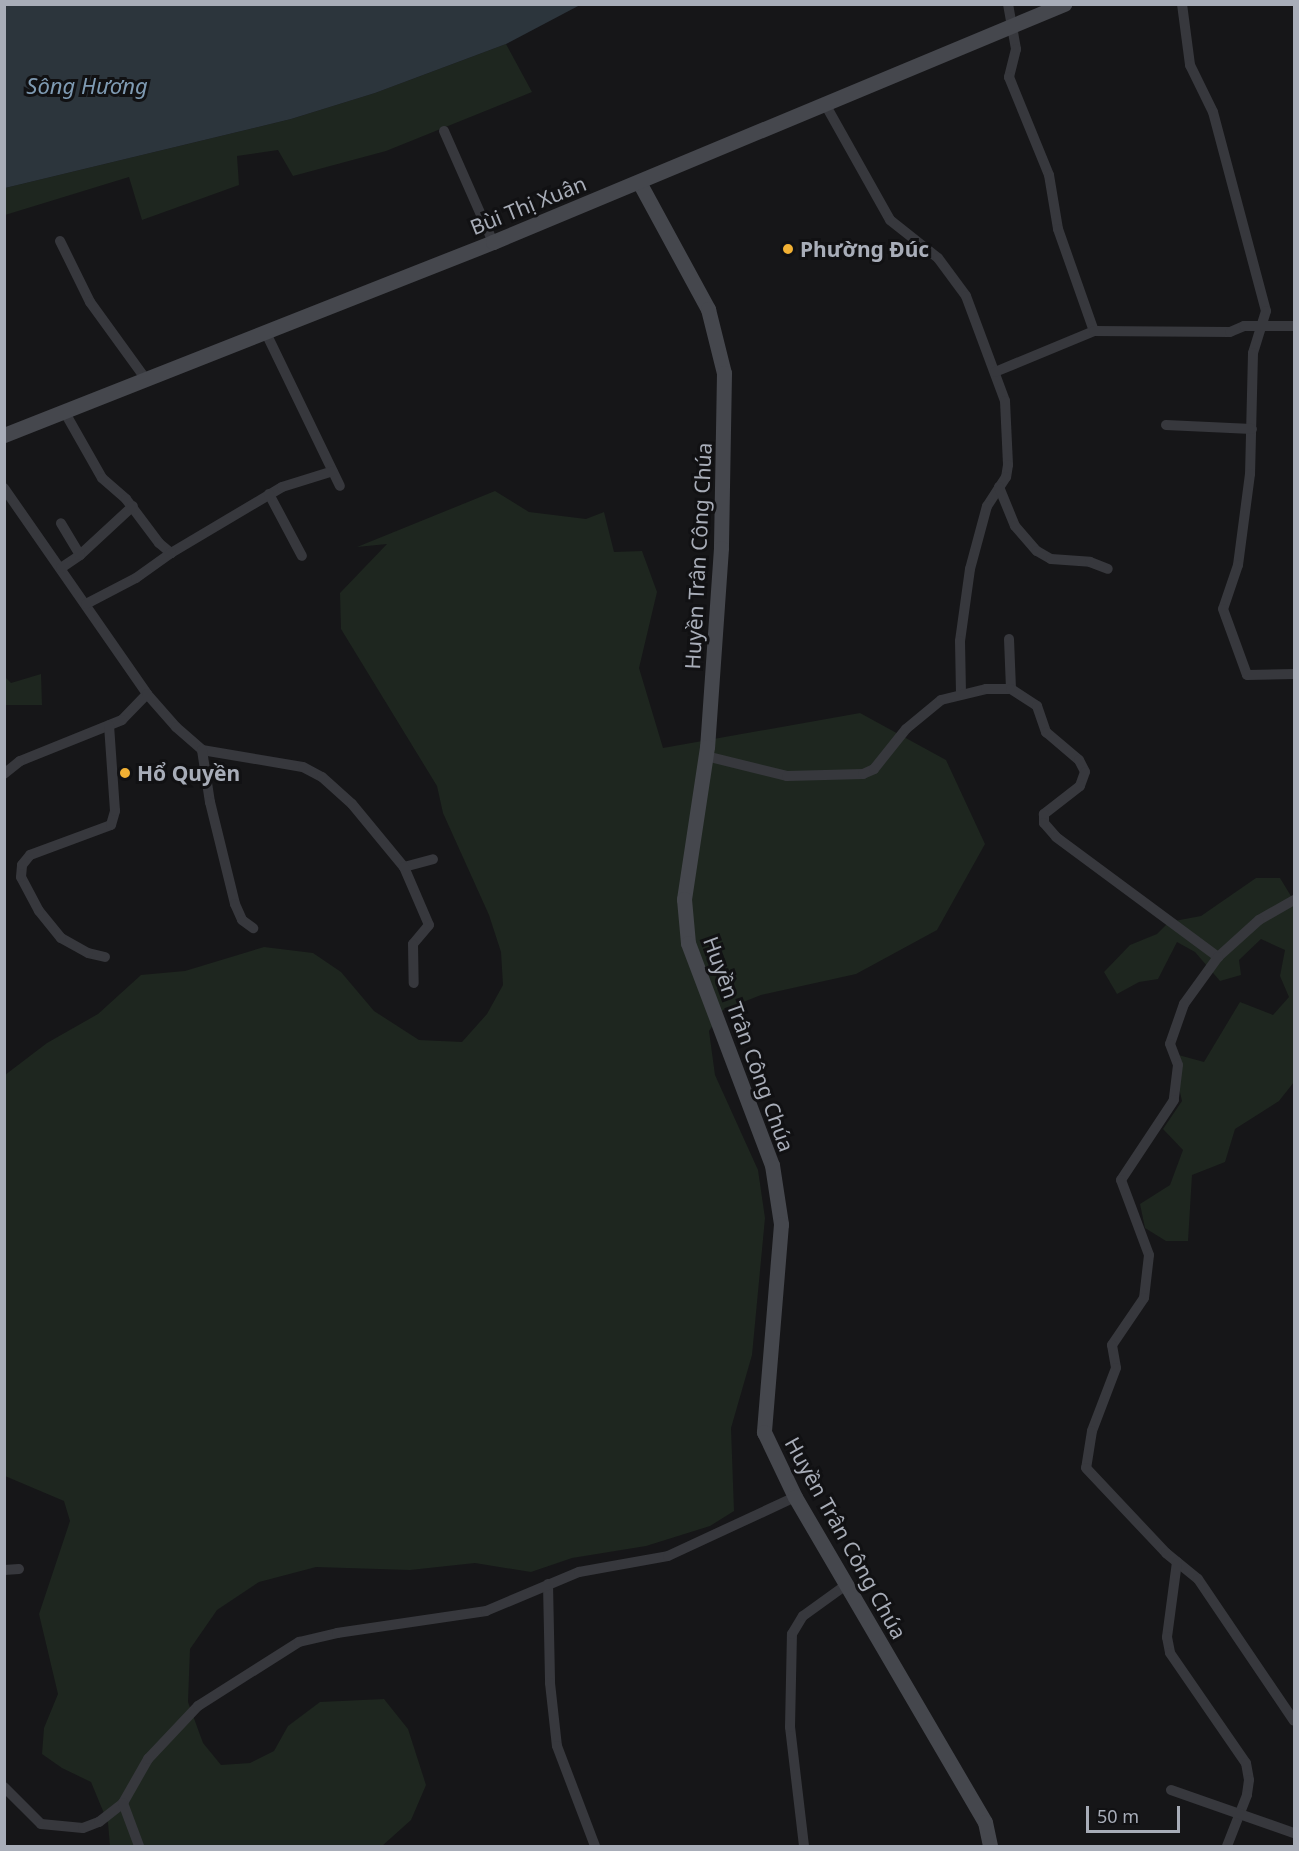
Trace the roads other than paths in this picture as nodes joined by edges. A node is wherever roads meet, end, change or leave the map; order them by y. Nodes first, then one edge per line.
1 (1008, 4) edge
2 (1064, 4) edge
3 (1182, 4) edge
4 (1014, 24) junction
5 (825, 104) junction
6 (444, 131) dead end
7 (639, 182) junction
8 (60, 241) dead end
9 (493, 242) junction
10 (1259, 326) junction
11 (1294, 326) edge
12 (265, 331) junction
13 (1094, 331) junction
14 (995, 372) junction
15 (145, 378) junction
16 (64, 411) junction
17 (1166, 425) dead end
18 (1252, 429) junction
19 (4, 435) edge
20 (333, 471) junction
21 (340, 486) dead end
22 (999, 487) junction
23 (4, 488) edge
24 (269, 495) junction
25 (133, 506) junction
26 (61, 523) dead end
27 (171, 553) junction
28 (80, 555) junction
29 (302, 556) dead end
30 (61, 568) junction
31 (1108, 569) dead end
32 (86, 604) junction
33 (1009, 639) dead end
34 (1294, 674) edge
35 (1011, 689) junction
36 (961, 693) junction
37 (147, 694) junction
38 (110, 725) junction
39 (202, 750) junction
40 (706, 756) junction
41 (4, 774) edge
42 (433, 859) dead end
43 (404, 867) junction
44 (1294, 900) edge
45 (253, 928) dead end
46 (105, 957) dead end
47 (1218, 957) junction
48 (414, 983) dead end
49 (795, 1497) junction
50 (1177, 1562) junction
51 (20, 1569) dead end
52 (4, 1570) edge
53 (548, 1584) junction
54 (846, 1585) junction
55 (1294, 1721) edge
56 (4, 1787) edge
57 (1171, 1790) dead end
58 (123, 1803) junction
59 (1240, 1813) junction
60 (1294, 1833) edge
61 (139, 1846) edge
62 (595, 1846) edge
63 (804, 1846) edge
64 (990, 1846) edge
65 (1227, 1846) edge

1 - 4 street
2 - 4 street, Bùi Thị Xuân
3 - 10 street
4 - 5 street, Bùi Thị Xuân
4 - 13 street
5 - 7 street, Bùi Thị Xuân
5 - 14 street
6 - 9 street
7 - 9 street, Bùi Thị Xuân
7 - 40 street, Huyền Trân Công Chúa
8 - 15 street
9 - 12 street, Bùi Thị Xuân
10 - 11 street
10 - 13 street
10 - 18 street
12 - 15 street, Bùi Thị Xuân
12 - 20 street
13 - 14 street
14 - 22 street
15 - 16 street, Bùi Thị Xuân
16 - 19 street, Bùi Thị Xuân
16 - 25 street
17 - 18 street
18 - 34 street
20 - 21 street
20 - 24 street
22 - 31 street
22 - 36 street
23 - 30 street
24 - 27 street
24 - 29 street
25 - 27 street
25 - 28 street
26 - 28 street
27 - 32 street
28 - 30 street
30 - 32 street
32 - 37 street
33 - 35 street
35 - 36 street
35 - 47 street
36 - 40 street
37 - 38 street
37 - 39 street
38 - 41 street
38 - 46 street
39 - 43 street
39 - 45 street
40 - 49 street, Huyền Trân Công Chúa
42 - 43 street
43 - 48 street
44 - 47 street
47 - 50 street
49 - 53 street
49 - 54 street, Huyền Trân Công Chúa
50 - 55 street
50 - 59 street
51 - 52 street
53 - 58 street
53 - 62 street
54 - 63 street
54 - 64 street, Huyền Trân Công Chúa
56 - 58 street
57 - 59 street
58 - 61 street
59 - 60 street
59 - 65 street

